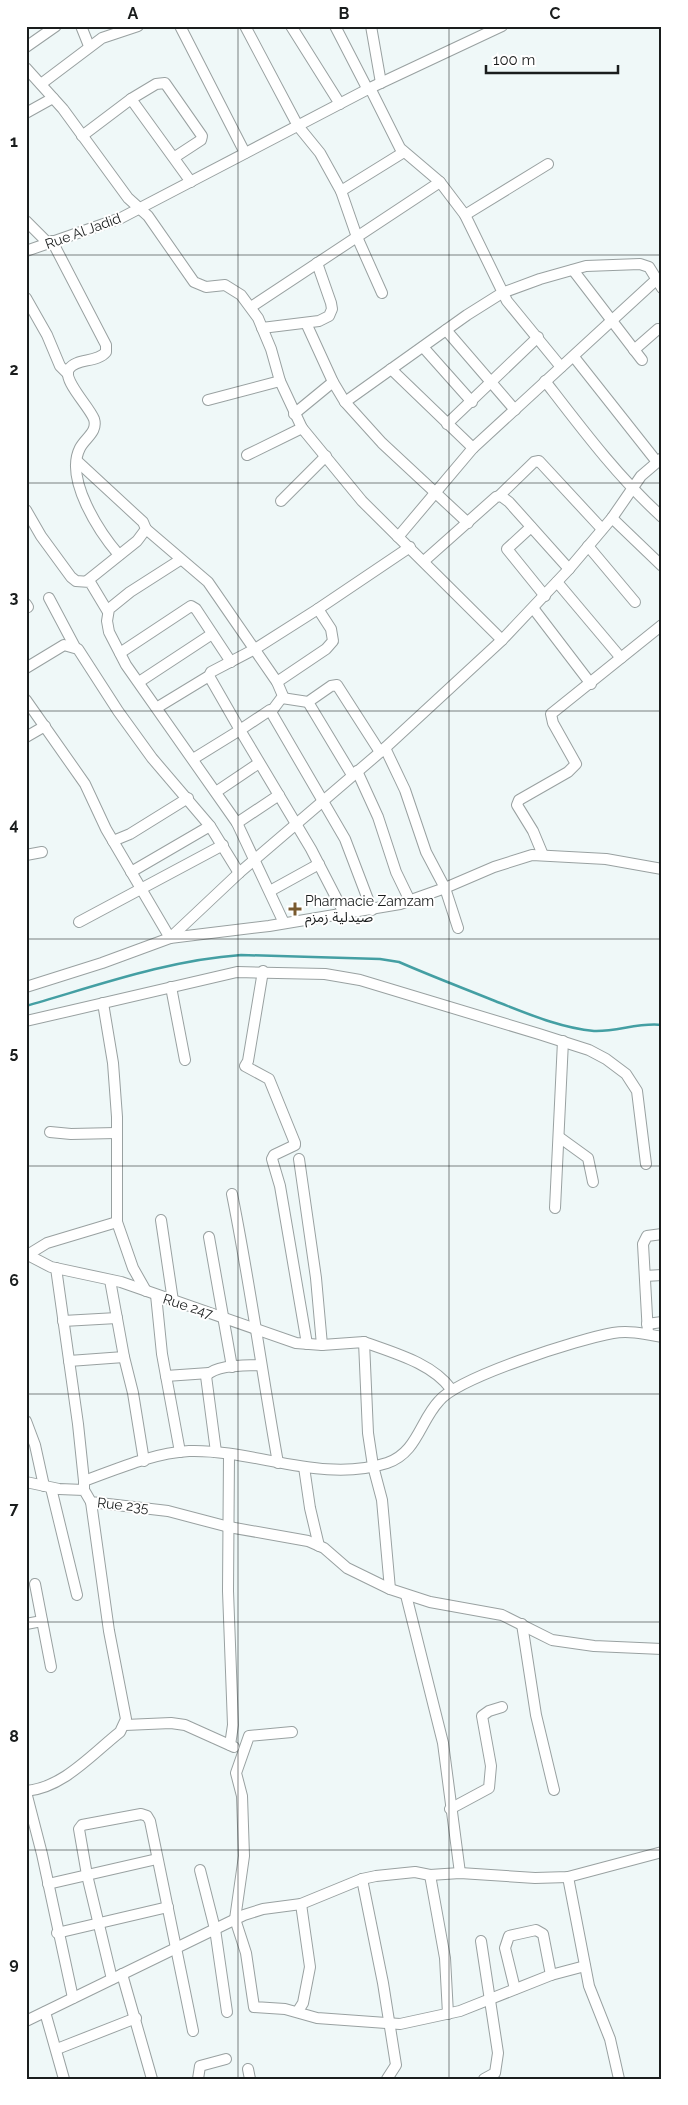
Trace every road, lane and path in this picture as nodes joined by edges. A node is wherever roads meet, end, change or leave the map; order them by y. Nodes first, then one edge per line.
1 (81, 26) edge
2 (138, 26) edge
3 (180, 26) edge
4 (245, 26) edge
5 (335, 26) edge
6 (371, 26) edge
7 (502, 26) edge
8 (295, 27) edge
9 (49, 28) edge
10 (89, 46) junction
11 (26, 47) edge
12 (26, 68) edge
13 (381, 83) junction
14 (41, 84) junction
15 (369, 89) junction
16 (54, 98) junction
17 (131, 99) junction
18 (340, 104) junction
19 (26, 113) edge
20 (298, 126) junction
21 (82, 136) junction
22 (404, 152) junction
23 (245, 153) junction
24 (175, 157) junction
25 (548, 164) dead end
26 (191, 182) junction
27 (440, 182) junction
28 (342, 191) junction
29 (139, 208) junction
30 (465, 215) junction
31 (26, 221) edge
32 (357, 238) junction
33 (50, 242) junction
34 (26, 251) edge
35 (317, 264) junction
36 (573, 270) junction
37 (659, 284) edge
38 (382, 293) dead end
39 (502, 293) junction
40 (26, 298) edge
41 (251, 307) junction
42 (612, 321) junction
43 (306, 323) junction
44 (262, 328) junction
45 (446, 330) junction
46 (658, 330) dead end
47 (538, 337) junction
48 (423, 347) junction
49 (634, 350) junction
50 (574, 357) junction
51 (642, 360) dead end
52 (561, 367) junction
53 (392, 369) junction
54 (68, 374) junction
55 (280, 381) junction
56 (545, 381) junction
57 (333, 382) junction
58 (491, 383) junction
59 (208, 400) dead end
60 (345, 402) junction
61 (472, 402) junction
62 (515, 410) junction
63 (294, 414) junction
64 (447, 424) junction
65 (302, 428) junction
66 (473, 448) junction
67 (247, 455) dead end
68 (326, 456) junction
69 (659, 460) edge
70 (77, 461) junction
71 (632, 489) junction
72 (434, 492) junction
73 (499, 496) junction
74 (281, 501) dead end
75 (26, 510) edge
76 (662, 517) edge
77 (612, 518) junction
78 (468, 523) junction
79 (531, 527) junction
80 (146, 530) junction
81 (602, 530) junction
82 (398, 537) junction
83 (588, 546) junction
84 (410, 547) junction
85 (119, 555) junction
86 (180, 560) junction
87 (424, 561) junction
88 (662, 566) edge
89 (569, 569) junction
90 (87, 581) junction
91 (557, 582) junction
92 (545, 596) junction
93 (50, 598) dead end
94 (635, 602) dead end
95 (533, 608) junction
96 (318, 609) junction
97 (108, 612) junction
98 (662, 625) edge
99 (212, 634) junction
100 (502, 640) junction
101 (75, 647) junction
102 (255, 649) junction
103 (120, 653) junction
104 (621, 658) junction
105 (231, 662) junction
106 (26, 668) edge
107 (209, 676) junction
108 (139, 682) junction
109 (278, 682) junction
110 (591, 684) junction
111 (282, 698) junction
112 (26, 700) edge
113 (308, 702) junction
114 (158, 707) junction
115 (270, 710) junction
116 (44, 726) junction
117 (240, 730) junction
118 (26, 737) edge
119 (382, 750) junction
120 (193, 759) junction
121 (259, 762) junction
122 (354, 773) junction
123 (216, 792) junction
124 (279, 795) junction
125 (188, 798) junction
126 (323, 799) junction
127 (237, 823) junction
128 (296, 823) junction
129 (210, 826) junction
130 (113, 840) junction
131 (223, 845) junction
132 (42, 852) dead end
133 (543, 854) junction
134 (26, 855) edge
135 (256, 858) junction
136 (318, 864) junction
137 (662, 869) edge
138 (131, 872) junction
139 (239, 872) junction
140 (445, 888) junction
141 (141, 889) junction
142 (270, 891) junction
143 (410, 901) junction
144 (372, 910) junction
145 (344, 913) junction
146 (79, 922) dead end
147 (284, 923) junction
148 (458, 928) dead end
149 (170, 938) junction
150 (263, 971) junction
151 (26, 987) edge
152 (171, 987) junction
153 (103, 1003) junction
154 (26, 1021) edge
155 (563, 1042) junction
156 (186, 1060) dead end
157 (50, 1132) dead end
158 (116, 1133) junction
159 (559, 1137) junction
160 (299, 1158) dead end
161 (646, 1164) dead end
162 (593, 1182) dead end
163 (232, 1194) dead end
164 (555, 1208) dead end
165 (161, 1220) dead end
166 (117, 1222) junction
167 (662, 1234) edge
168 (209, 1237) dead end
169 (27, 1254) edge
170 (56, 1268) junction
171 (662, 1275) edge
172 (645, 1276) junction
173 (110, 1280) junction
174 (151, 1293) junction
175 (173, 1301) junction
176 (224, 1317) junction
177 (117, 1318) junction
178 (63, 1321) junction
179 (662, 1322) edge
180 (648, 1329) junction
181 (255, 1330) junction
182 (662, 1337) edge
183 (364, 1342) junction
184 (307, 1344) junction
185 (322, 1345) junction
186 (124, 1357) junction
187 (69, 1361) junction
188 (260, 1364) junction
189 (232, 1367) junction
190 (209, 1373) junction
191 (166, 1376) junction
192 (451, 1389) junction
193 (26, 1421) edge
194 (180, 1452) junction
195 (216, 1452) junction
196 (229, 1455) junction
197 (144, 1460) junction
198 (278, 1463) junction
199 (373, 1466) junction
200 (304, 1467) junction
201 (26, 1482) edge
202 (84, 1485) junction
203 (48, 1487) junction
204 (91, 1502) junction
205 (229, 1527) junction
206 (319, 1546) junction
207 (35, 1584) dead end
208 (390, 1589) junction
209 (77, 1595) dead end
210 (406, 1595) junction
211 (42, 1621) junction
212 (26, 1624) edge
213 (522, 1624) junction
214 (662, 1650) edge
215 (51, 1668) dead end
216 (502, 1708) dead end
217 (125, 1725) junction
218 (292, 1732) dead end
219 (230, 1745) junction
220 (242, 1752) junction
221 (554, 1790) dead end
222 (26, 1792) edge
223 (450, 1809) junction
224 (662, 1852) edge
225 (157, 1859) junction
226 (200, 1870) dead end
227 (460, 1873) junction
228 (87, 1875) junction
229 (430, 1875) junction
230 (568, 1877) junction
231 (362, 1878) junction
232 (48, 1884) junction
233 (301, 1904) junction
234 (168, 1907) junction
235 (235, 1919) junction
236 (98, 1922) junction
237 (215, 1929) junction
238 (57, 1933) junction
239 (480, 1942) dead end
240 (177, 1947) junction
241 (585, 1966) junction
242 (551, 1975) junction
243 (117, 1977) junction
244 (516, 1989) junction
245 (72, 1998) junction
246 (490, 2000) junction
247 (45, 2012) junction
248 (227, 2012) dead end
249 (298, 2012) junction
250 (448, 2014) junction
251 (136, 2018) junction
252 (26, 2020) edge
253 (389, 2024) junction
254 (193, 2031) dead end
255 (57, 2049) junction
256 (226, 2059) dead end
257 (64, 2079) edge
258 (152, 2079) edge
259 (198, 2079) edge
260 (387, 2079) edge
261 (484, 2079) edge
262 (619, 2079) edge

1 - 10 street
2 - 10 street
3 - 23 street
4 - 20 street
5 - 15 street
6 - 13 street
7 - 13 street, Rue Al Jadid
8 - 18 street
9 - 11 street
10 - 14 street
12 - 14 street
13 - 15 street, Rue Al Jadid
14 - 16 street
15 - 18 street, Rue Al Jadid
15 - 22 street
16 - 19 street
16 - 21 street
17 - 21 street
17 - 24 street
17 - 24 street
18 - 20 street, Rue Al Jadid
20 - 23 street, Rue Al Jadid
20 - 28 street
21 - 29 street
22 - 27 street
22 - 28 street
23 - 26 street, Rue Al Jadid
24 - 26 street
25 - 30 street
26 - 29 street, Rue Al Jadid
27 - 30 street
27 - 32 street
28 - 32 street
29 - 33 street, Rue Al Jadid
29 - 41 street
30 - 39 street
31 - 33 street
32 - 35 street
32 - 38 street
33 - 34 street, Rue Al Jadid
33 - 54 street
35 - 41 street
35 - 43 street
36 - 37 street
36 - 39 street
36 - 42 street
37 - 42 street
39 - 45 street
39 - 47 street
40 - 54 street
41 - 44 street
42 - 49 street
42 - 50 street
43 - 44 street
43 - 57 street
44 - 55 street
45 - 48 street
45 - 58 street
46 - 49 street
47 - 52 street
47 - 58 street
48 - 53 street
48 - 61 street
49 - 51 street
50 - 52 street
50 - 69 street
52 - 56 street
53 - 60 street
53 - 64 street
54 - 70 street
55 - 59 street
55 - 63 street
56 - 62 street
56 - 71 street
57 - 60 street
57 - 63 street
58 - 61 street
58 - 62 street
60 - 72 street
61 - 64 street
62 - 66 street
63 - 65 street
64 - 66 street
65 - 67 street
65 - 68 street
66 - 72 street
68 - 74 street
68 - 82 street
69 - 71 street
70 - 80 street
70 - 85 street
71 - 76 street
71 - 77 street
72 - 78 street
72 - 82 street
73 - 78 street
73 - 79 street
73 - 81 street
75 - 90 street
77 - 81 street
77 - 88 street
78 - 87 street
79 - 89 street
79 - 92 street
80 - 85 street
80 - 86 street
81 - 83 street
82 - 84 street
83 - 89 street
83 - 94 street
84 - 87 street
84 - 96 street
85 - 90 street
86 - 97 street
86 - 102 street
87 - 100 street
89 - 91 street
90 - 97 street
91 - 92 street
91 - 104 street
92 - 95 street
93 - 101 street
95 - 100 street
95 - 110 street
96 - 102 street
96 - 109 street
97 - 103 street
98 - 104 street
99 - 103 street
99 - 105 street
99 - 108 street
100 - 119 street
101 - 106 street
101 - 125 street
102 - 105 street
102 - 109 street
103 - 108 street
104 - 110 street
105 - 107 street
107 - 114 street
107 - 117 street
108 - 114 street
109 - 111 street
110 - 133 street
111 - 113 street
111 - 115 street
112 - 116 street
113 - 119 street
113 - 122 street
114 - 120 street
115 - 117 street
115 - 126 street
116 - 118 street
116 - 130 street
117 - 120 street
117 - 121 street
119 - 122 street
119 - 140 street
120 - 123 street
121 - 123 street
121 - 124 street
122 - 126 street
122 - 143 street
123 - 127 street
124 - 127 street
124 - 128 street
125 - 129 street
125 - 130 street
126 - 128 street
126 - 144 street
127 - 135 street
128 - 135 street
128 - 136 street
129 - 131 street
129 - 138 street
130 - 138 street
131 - 139 street
131 - 141 street
132 - 134 street
133 - 137 street
133 - 140 street
135 - 139 street
135 - 142 street
136 - 142 street
136 - 145 street
138 - 141 street
139 - 149 street
140 - 143 street
140 - 148 street
141 - 146 street
141 - 149 street
142 - 147 street
143 - 144 street
144 - 145 street
145 - 147 street
147 - 149 street
149 - 151 street
150 - 152 street
150 - 155 street
150 - 184 street
152 - 153 street
152 - 156 street
153 - 154 street
153 - 158 street
155 - 159 street
155 - 161 street
157 - 158 street
158 - 166 street
159 - 162 street
159 - 164 street
160 - 185 street
163 - 181 street
165 - 175 street
166 - 169 street
166 - 174 street
167 - 172 street
168 - 176 street
169 - 170 street, Rue 247
170 - 173 street, Rue 247
170 - 178 street
171 - 172 street
172 - 180 street
173 - 174 street, Rue 247
173 - 177 street
174 - 175 street, Rue 247
174 - 191 street
175 - 176 street, Rue 247
176 - 181 street, Rue 247
176 - 189 street
177 - 178 street
177 - 186 street
178 - 187 street
179 - 180 street
180 - 182 street
180 - 192 street
181 - 184 street, Rue 247
181 - 188 street
183 - 185 street, Rue 247
183 - 192 street
183 - 199 street
184 - 185 street, Rue 247
186 - 187 street
186 - 197 street
187 - 202 street
188 - 189 street
188 - 198 street
189 - 190 street
190 - 191 street
190 - 195 street
191 - 194 street
192 - 199 street
193 - 203 street
194 - 195 street
194 - 197 street
195 - 196 street
196 - 198 street
196 - 205 street
197 - 202 street
198 - 200 street
199 - 200 street
199 - 208 street
200 - 206 street
201 - 203 street, Rue 235
202 - 203 street, Rue 235
202 - 204 street, Rue 235
203 - 209 street
204 - 205 street, Rue 235
204 - 217 street
205 - 206 street, Rue 235
205 - 219 street
206 - 208 street, Rue 235
207 - 211 street
208 - 210 street, Rue 235
210 - 213 street, Rue 235
210 - 223 street
211 - 212 street
211 - 215 street
213 - 214 street, Rue 235
213 - 221 street
216 - 223 street
217 - 219 street
217 - 222 street
218 - 220 street
219 - 220 street
220 - 235 street
222 - 232 street
223 - 227 street
224 - 230 street
225 - 228 street
225 - 228 street
225 - 234 street
226 - 237 street
227 - 229 street
227 - 230 street
228 - 232 street
228 - 236 street
229 - 231 street
229 - 250 street
230 - 241 street
231 - 233 street
231 - 253 street
232 - 238 street
233 - 235 street
233 - 249 street
234 - 236 street
234 - 240 street
235 - 237 street
235 - 249 street
236 - 238 street
236 - 243 street
237 - 240 street
237 - 248 street
238 - 245 street
239 - 246 street
240 - 243 street
240 - 254 street
241 - 242 street
241 - 262 street
242 - 244 street
242 - 244 street
243 - 245 street
243 - 251 street
244 - 246 street
245 - 247 street
246 - 250 street
246 - 261 street
247 - 252 street
247 - 255 street
249 - 253 street
250 - 253 street
251 - 255 street
251 - 258 street
253 - 260 street
255 - 257 street
256 - 259 street

